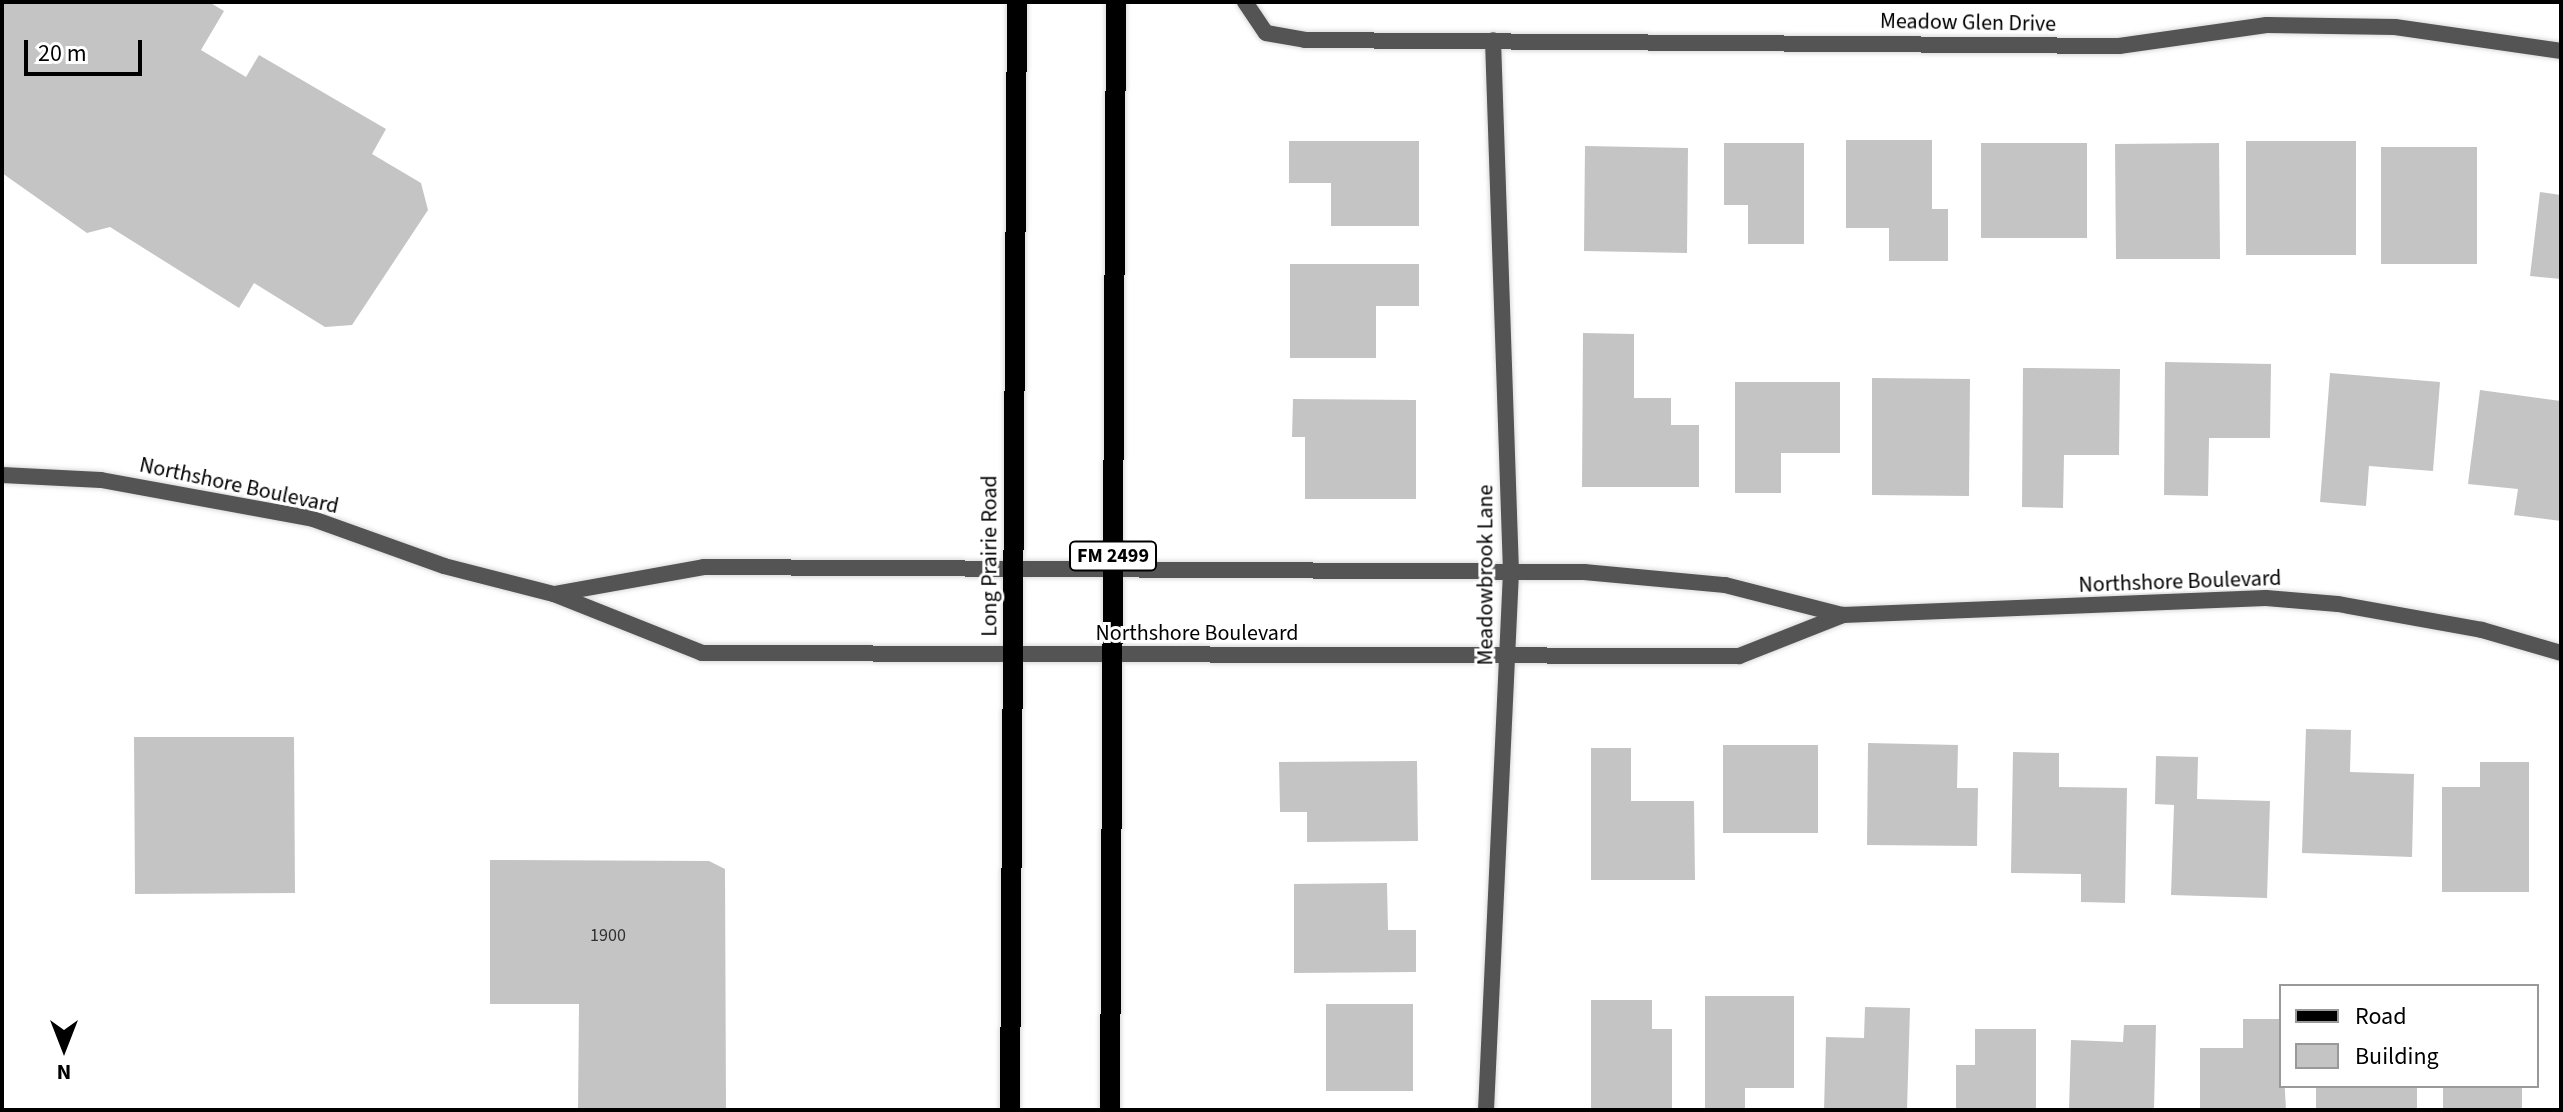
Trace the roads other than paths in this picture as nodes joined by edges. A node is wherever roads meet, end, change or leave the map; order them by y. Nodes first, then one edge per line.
1 (1017, 2) edge
2 (1116, 2) edge
3 (1245, 2) edge
4 (1493, 40) junction
5 (2561, 51) edge
6 (2, 475) edge
7 (1014, 568) junction
8 (1511, 572) junction
9 (1113, 573) junction
10 (554, 594) junction
11 (1843, 615) junction
12 (2561, 653) edge
13 (1014, 655) junction
14 (1113, 655) junction
15 (1509, 658) junction
16 (1010, 1110) edge
17 (1110, 1110) edge
18 (1486, 1110) edge

1 - 7 main road, Long Prairie Road
2 - 9 main road, FM 2499
3 - 4 street, Meadow Glen Drive
4 - 5 street, Meadow Glen Drive
4 - 8 street, Meadowbrook Lane
6 - 10 street, Northshore Boulevard
7 - 9 street, Northshore Boulevard
7 - 10 street, Northshore Boulevard
7 - 13 main road, Long Prairie Road
8 - 9 street, Northshore Boulevard
8 - 11 street, Northshore Boulevard
8 - 15 street, Meadowbrook Lane
9 - 14 main road, FM 2499
10 - 13 street, Northshore Boulevard
11 - 12 street, Northshore Boulevard
11 - 15 street, Northshore Boulevard
13 - 14 street, Northshore Boulevard
13 - 16 main road, Long Prairie Road
14 - 15 street, Northshore Boulevard
14 - 17 main road, FM 2499
15 - 18 street, Meadowbrook Lane

